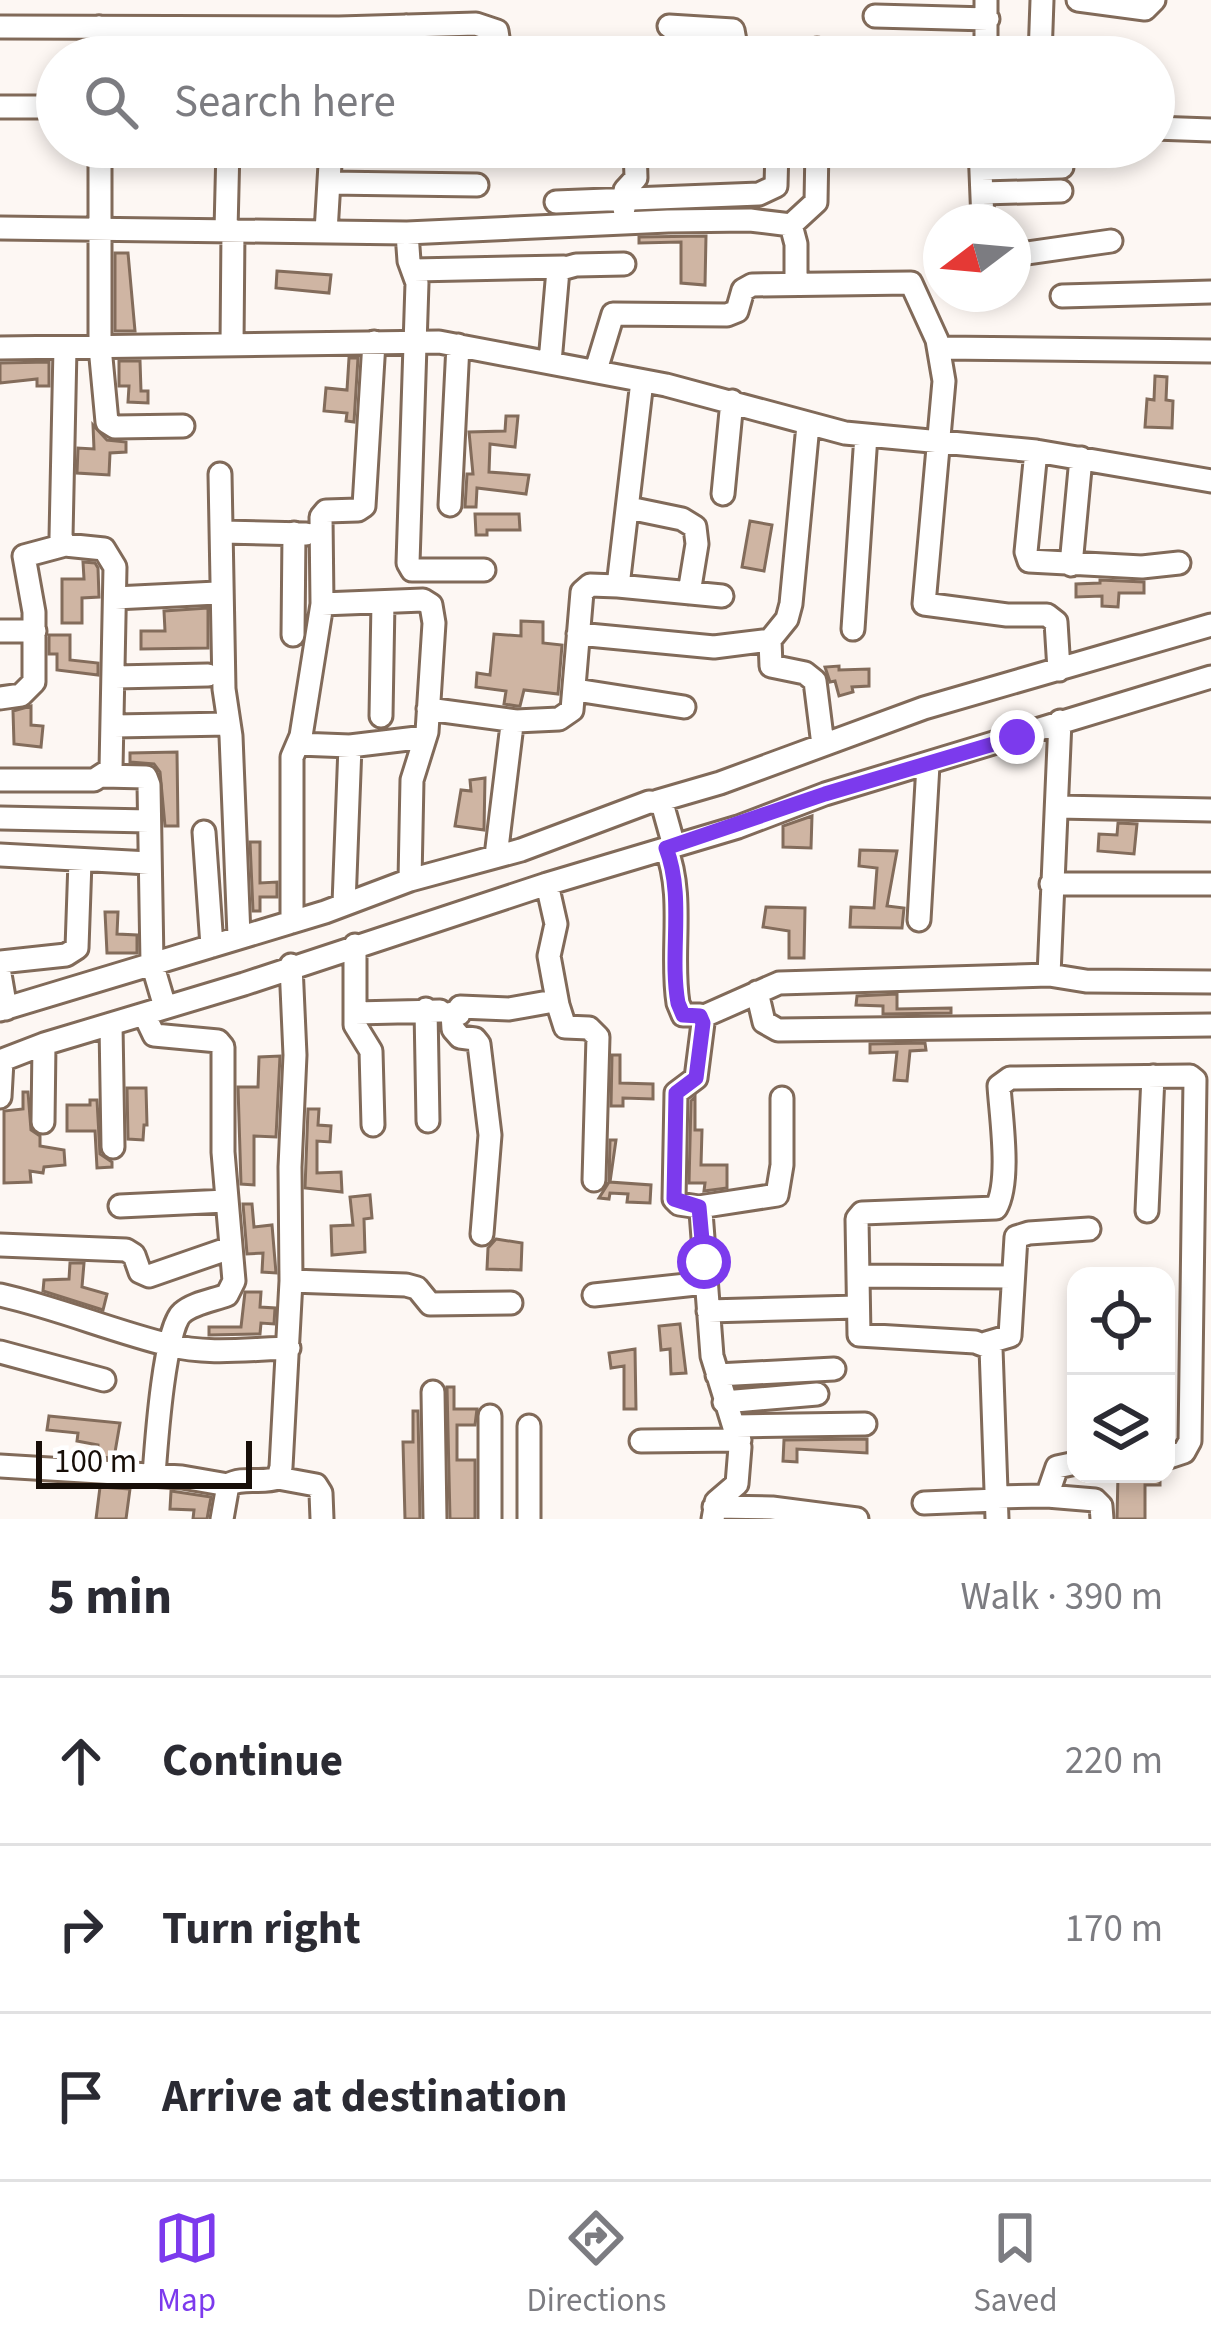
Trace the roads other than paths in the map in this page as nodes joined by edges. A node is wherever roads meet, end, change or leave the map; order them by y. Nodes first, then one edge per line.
1 (1042, 0) edge
2 (1078, 0) edge
3 (1154, 0) edge
4 (987, 9) edge
5 (874, 16) dead end
6 (406, 26) junction
7 (669, 26) dead end
8 (0, 27) edge
9 (99, 27) junction
10 (339, 28) junction
11 (99, 36) edge
12 (339, 36) edge
13 (405, 36) edge
14 (498, 36) edge
15 (735, 36) edge
16 (1041, 36) edge
17 (0, 107) edge
18 (36, 107) edge
19 (1175, 129) edge
20 (1211, 130) edge
21 (100, 168) edge
22 (229, 168) edge
23 (330, 168) edge
24 (636, 168) edge
25 (777, 168) edge
26 (817, 168) edge
27 (981, 168) edge
28 (329, 183) junction
29 (476, 185) dead end
30 (1061, 191) dead end
31 (982, 193) junction
32 (556, 202) dead end
33 (982, 204) edge
34 (624, 210) junction
35 (790, 224) junction
36 (0, 228) edge
37 (100, 230) junction
38 (230, 230) junction
39 (326, 232) junction
40 (406, 233) junction
41 (1111, 242) dead end
42 (1031, 253) edge
43 (624, 264) dead end
44 (563, 267) junction
45 (414, 270) junction
46 (796, 284) junction
47 (1211, 292) edge
48 (1062, 296) dead end
49 (374, 342) junction
50 (416, 342) junction
51 (232, 345) junction
52 (458, 346) junction
53 (65, 347) junction
54 (100, 347) junction
55 (0, 348) edge
56 (939, 348) junction
57 (1211, 351) edge
58 (550, 362) junction
59 (596, 370) junction
60 (642, 381) junction
61 (732, 401) junction
62 (808, 425) junction
63 (183, 426) dead end
64 (866, 435) junction
65 (938, 442) junction
66 (1036, 451) junction
67 (1081, 458) junction
68 (220, 474) dead end
69 (1211, 481) edge
70 (723, 494) dead end
71 (450, 505) dead end
72 (629, 508) junction
73 (222, 532) junction
74 (293, 533) junction
75 (320, 534) junction
76 (65, 544) junction
77 (1179, 563) dead end
78 (1071, 565) junction
79 (484, 570) dead end
80 (618, 586) junction
81 (217, 593) dead end
82 (689, 593) junction
83 (722, 596) dead end
84 (115, 598) junction
85 (383, 602) junction
86 (322, 604) junction
87 (1211, 625) edge
88 (853, 629) dead end
89 (0, 631) edge
90 (34, 631) junction
91 (578, 634) junction
92 (292, 635) dead end
93 (770, 640) junction
94 (1059, 670) junction
95 (208, 675) dead end
96 (115, 677) junction
97 (1211, 677) edge
98 (576, 690) junction
99 (0, 698) edge
100 (684, 707) dead end
101 (428, 709) junction
102 (381, 716) dead end
103 (516, 721) junction
104 (1060, 721) junction
105 (229, 724) junction
106 (114, 726) junction
107 (425, 736) junction
108 (298, 744) junction
109 (350, 746) junction
110 (823, 746) junction
111 (928, 765) junction
112 (103, 776) junction
113 (0, 780) edge
114 (660, 802) junction
115 (1057, 807) junction
116 (1211, 810) edge
117 (0, 818) edge
118 (149, 821) junction
119 (204, 832) dead end
120 (670, 842) junction
121 (0, 856) edge
122 (496, 856) junction
123 (80, 861) junction
124 (149, 863) junction
125 (410, 880) junction
126 (547, 884) junction
127 (1051, 884) junction
128 (1211, 884) edge
129 (344, 904) junction
130 (919, 920) dead end
131 (292, 922) junction
132 (239, 937) junction
133 (355, 945) junction
134 (212, 946) junction
135 (0, 962) edge
136 (291, 965) junction
137 (152, 966) junction
138 (0, 974) edge
139 (1049, 975) junction
140 (1211, 982) edge
141 (757, 992) junction
142 (558, 1004) junction
143 (156, 1005) junction
144 (3, 1010) edge
145 (426, 1010) junction
146 (355, 1013) junction
147 (459, 1014) junction
148 (702, 1017) junction
149 (111, 1024) junction
150 (1211, 1025) edge
151 (44, 1044) junction
152 (1, 1061) edge
153 (1153, 1076) junction
154 (0, 1097) edge
155 (782, 1098) dead end
156 (428, 1120) dead end
157 (43, 1122) dead end
158 (373, 1125) dead end
159 (1203, 1138) edge
160 (113, 1148) dead end
161 (594, 1180) dead end
162 (226, 1201) junction
163 (120, 1206) dead end
164 (699, 1207) junction
165 (1147, 1210) dead end
166 (1090, 1229) dead end
167 (482, 1234) dead end
168 (0, 1246) edge
169 (230, 1248) junction
170 (859, 1276) junction
171 (1013, 1277) junction
172 (291, 1281) junction
173 (705, 1283) junction
174 (0, 1295) edge
175 (594, 1295) dead end
176 (511, 1303) dead end
177 (857, 1306) junction
178 (708, 1311) junction
179 (986, 1343) junction
180 (172, 1346) junction
181 (289, 1348) junction
182 (0, 1352) edge
183 (834, 1369) dead end
184 (717, 1375) junction
185 (104, 1380) dead end
186 (433, 1392) dead end
187 (817, 1394) dead end
188 (724, 1402) junction
189 (490, 1416) dead end
190 (865, 1424) dead end
191 (530, 1426) dead end
192 (738, 1433) junction
193 (641, 1441) dead end
194 (1175, 1455) edge
195 (1067, 1464) edge
196 (0, 1466) edge
197 (154, 1475) junction
198 (278, 1478) junction
199 (228, 1484) junction
200 (1047, 1496) junction
201 (924, 1503) dead end
202 (997, 1505) edge
203 (713, 1513) edge
204 (831, 1517) edge
205 (223, 1519) edge
206 (322, 1519) edge
207 (435, 1519) edge
208 (490, 1519) edge
209 (529, 1519) edge
210 (857, 1519) edge
211 (1102, 1519) edge

1 - 16 street
2 - 3 street
4 - 5 street
6 - 10 street
6 - 13 street
6 - 14 street
7 - 15 street
8 - 9 street
9 - 10 street
9 - 11 street
10 - 12 street
17 - 18 street
19 - 20 street
21 - 37 street
22 - 38 street
23 - 28 street
24 - 34 street
25 - 34 street
26 - 35 street
27 - 31 street
28 - 29 street
28 - 39 street
30 - 31 street
31 - 33 street
32 - 34 street
34 - 35 street
34 - 40 street
35 - 46 street
36 - 37 street
37 - 38 street
37 - 54 street
38 - 39 street
38 - 51 street
39 - 40 street
40 - 45 street
41 - 42 street
43 - 44 street
44 - 45 street
44 - 58 street
45 - 50 street
46 - 56 street
46 - 59 street
47 - 48 street
49 - 50 street
49 - 51 street
49 - 75 street
50 - 52 street
50 - 79 street
51 - 54 street
52 - 58 street
52 - 71 street
53 - 54 street
53 - 55 street
53 - 76 street
54 - 63 street
56 - 57 street
56 - 65 street
58 - 59 street
59 - 60 street
60 - 61 street
60 - 72 street
61 - 62 street
61 - 70 street
62 - 64 street
62 - 93 street
64 - 65 street
64 - 88 street
65 - 66 street
65 - 94 street
66 - 67 street
66 - 78 street
67 - 69 street
67 - 78 street
68 - 73 street
72 - 80 street
72 - 82 street
73 - 74 street
73 - 105 street
74 - 75 street
74 - 92 street
75 - 86 street
76 - 84 street
76 - 90 street
77 - 78 street
80 - 82 street
80 - 91 street
81 - 84 street
82 - 83 street
84 - 96 street
85 - 86 street
85 - 101 street
85 - 102 street
86 - 108 street
87 - 94 street
89 - 90 street
90 - 99 street
91 - 93 street
91 - 98 street
93 - 110 street
94 - 110 street
95 - 96 street
96 - 106 street
97 - 104 street
98 - 100 street
98 - 103 street
101 - 103 street
101 - 107 street
103 - 122 street
104 - 111 street
104 - 115 street
105 - 106 street
105 - 132 street
106 - 112 street
107 - 109 street
107 - 125 street
108 - 109 street
108 - 131 street
109 - 129 street
110 - 114 street
111 - 120 street
111 - 130 street
112 - 113 street
112 - 118 street
114 - 120 street
114 - 122 street
115 - 116 street
115 - 127 street
117 - 118 street
118 - 124 street
119 - 134 street
120 - 126 street
120 - 148 street
121 - 123 street
122 - 125 street
123 - 124 street
123 - 135 street
124 - 137 street
125 - 129 street
126 - 133 street
126 - 142 street
127 - 128 street
127 - 139 street
129 - 131 street
131 - 132 street
132 - 134 street
133 - 136 street
133 - 146 street
134 - 137 street
136 - 143 street
136 - 172 street
137 - 143 street
137 - 144 street
138 - 144 street
139 - 140 street
139 - 141 street
141 - 148 street
141 - 150 street
142 - 147 street
142 - 161 street
143 - 149 street
143 - 162 street
145 - 146 street
145 - 147 street
145 - 156 street
146 - 158 street
147 - 167 street
148 - 164 street
149 - 151 street
149 - 160 street
151 - 152 street
151 - 157 street
152 - 154 street
153 - 159 street
153 - 165 street
153 - 170 street
155 - 164 street
159 - 194 street
162 - 163 street
162 - 169 street
164 - 173 street
166 - 171 street
168 - 169 street
169 - 180 street
170 - 171 street
170 - 177 street
171 - 179 street
172 - 176 street
172 - 181 street
173 - 175 street
173 - 178 street
174 - 180 street
177 - 178 street
177 - 179 street
178 - 184 street
179 - 202 street
180 - 181 street
180 - 197 street
181 - 198 street
182 - 185 street
183 - 184 street
184 - 188 street
186 - 207 street
187 - 188 street
188 - 192 street
189 - 208 street
190 - 192 street
191 - 209 street
192 - 193 street
192 - 203 street
195 - 200 street
196 - 197 street
197 - 199 street
198 - 199 street
198 - 206 street
199 - 205 street
200 - 202 street
200 - 211 street
201 - 202 street
203 - 204 street
204 - 210 street

